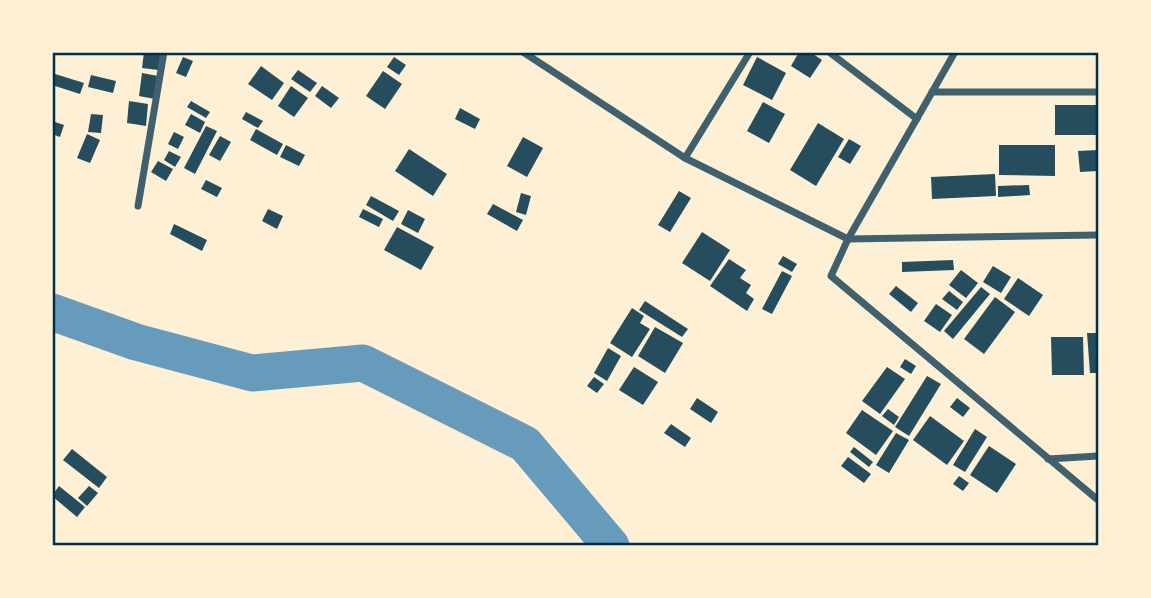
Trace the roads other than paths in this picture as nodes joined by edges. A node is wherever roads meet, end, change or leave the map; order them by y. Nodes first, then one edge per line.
1 (164, 52) edge
2 (523, 52) edge
3 (750, 52) edge
4 (829, 52) edge
5 (955, 52) edge
6 (932, 92) junction
7 (1098, 92) edge
8 (917, 118) junction
9 (685, 158) junction
10 (138, 206) dead end
11 (1098, 235) edge
12 (848, 239) junction
13 (1098, 456) edge
14 (1047, 459) junction
15 (1098, 500) edge

1 - 10 street
2 - 9 street
3 - 9 street
4 - 8 street
5 - 6 street
6 - 7 street
6 - 8 street
8 - 12 street
9 - 12 street
11 - 12 street
12 - 14 street
13 - 14 street
14 - 15 street

